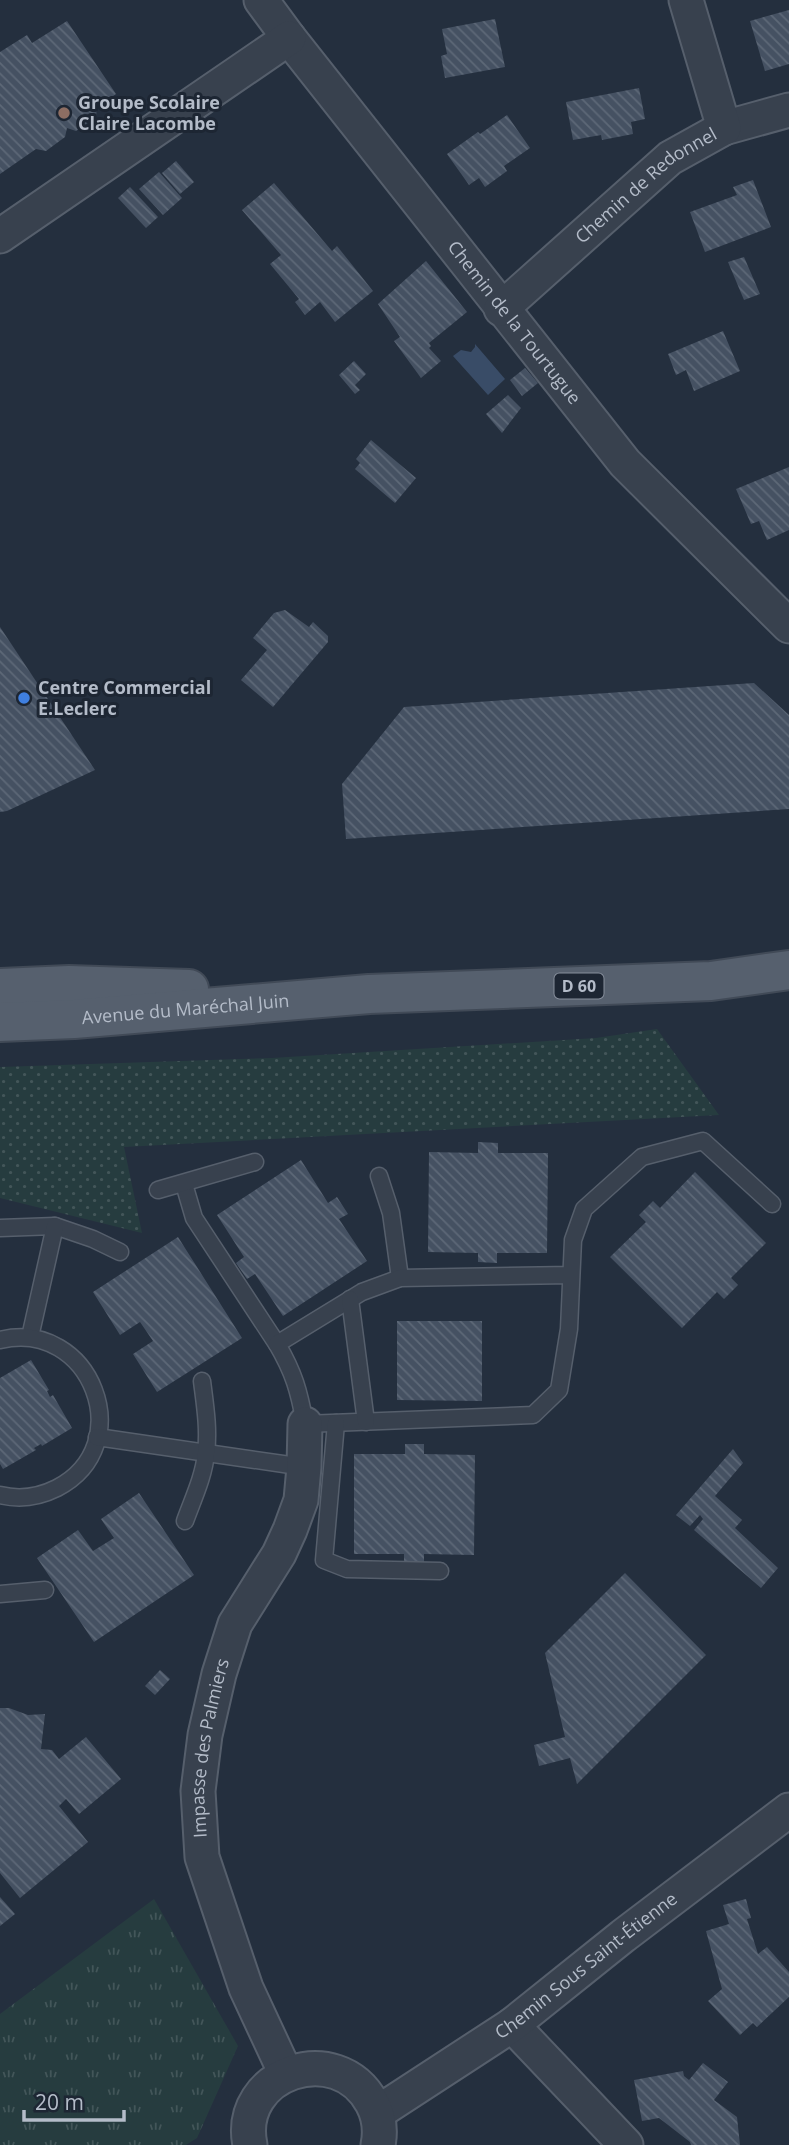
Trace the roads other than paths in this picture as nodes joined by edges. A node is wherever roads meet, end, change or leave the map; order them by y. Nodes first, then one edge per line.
1 (261, 0) edge
2 (686, 0) edge
3 (289, 38) junction
4 (789, 110) edge
5 (724, 128) junction
6 (0, 236) edge
7 (501, 309) junction
8 (784, 612) edge
9 (789, 970) edge
10 (0, 988) edge
11 (369, 995) junction
12 (0, 1022) edge
13 (255, 1162) dead end
14 (379, 1176) dead end
15 (184, 1184) junction
16 (158, 1189) dead end
17 (772, 1204) dead end
18 (55, 1226) junction
19 (0, 1228) edge
20 (120, 1252) dead end
21 (571, 1275) junction
22 (400, 1278) junction
23 (351, 1299) junction
24 (30, 1337) junction
25 (0, 1340) edge
26 (277, 1344) junction
27 (202, 1381) dead end
28 (366, 1422) junction
29 (321, 1424) junction
30 (97, 1437) junction
31 (206, 1453) junction
32 (304, 1467) junction
33 (0, 1495) edge
34 (185, 1521) dead end
35 (440, 1571) dead end
36 (45, 1590) dead end
37 (0, 1594) edge
38 (789, 1810) edge
39 (512, 2025) junction
40 (286, 2074) junction
41 (378, 2129) edge
42 (250, 2145) edge
43 (626, 2145) edge

1 - 3 street, Chemin de la Tourtugue
2 - 5 street, Chemin de Redonnel
3 - 6 street
3 - 7 street, Chemin de la Tourtugue
4 - 5 street
5 - 7 street, Chemin de Redonnel
7 - 8 street, Chemin de la Tourtugue
9 - 11 main road, Avenue du Maréchal Juin / D 60
10 - 11 main road, Avenue du Maréchal Juin / D 60
11 - 12 main road, Avenue du Maréchal Juin / D 60
13 - 15 lane
14 - 22 lane
15 - 16 lane
15 - 26 lane
17 - 21 lane
18 - 19 lane
18 - 20 lane
18 - 24 lane
21 - 22 lane
21 - 28 lane
22 - 23 lane
23 - 26 lane
23 - 28 lane
24 - 25 lane
24 - 30 lane
26 - 29 lane
27 - 31 lane
28 - 29 lane
29 - 32 street, Impasse des Palmiers
29 - 35 lane
30 - 31 lane
30 - 33 lane
31 - 32 lane
31 - 34 lane
32 - 40 street, Impasse des Palmiers
36 - 37 lane
38 - 39 street, Chemin Sous Saint-Étienne
39 - 41 street, Chemin Sous Saint-Étienne
39 - 43 street
40 - 41 street
40 - 42 street

